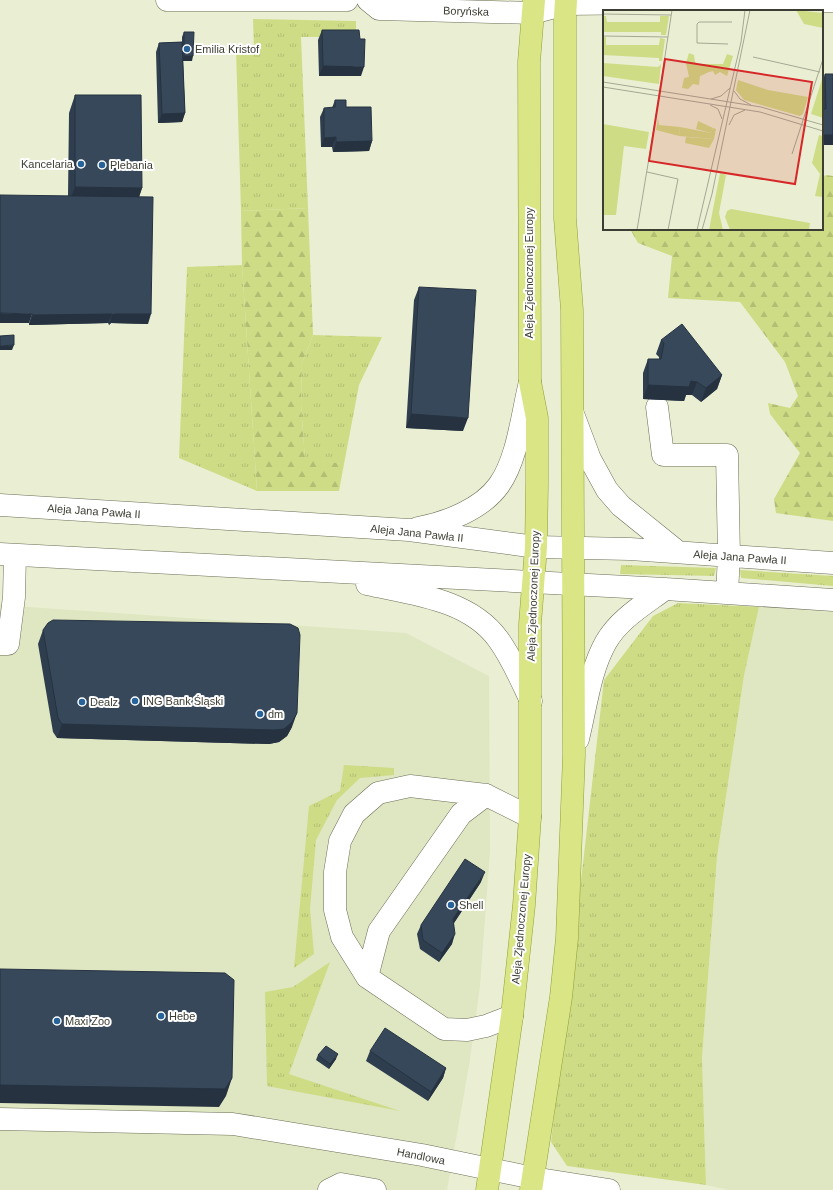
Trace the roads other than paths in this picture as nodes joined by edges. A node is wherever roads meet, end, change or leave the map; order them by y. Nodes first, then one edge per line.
1 (167, 0) edge
2 (347, 0) edge
3 (368, 0) edge
4 (303, 1) edge
5 (564, 1) edge
6 (801, 1) edge
7 (833, 1) edge
8 (534, 7) edge
9 (677, 7) edge
10 (530, 382) junction
11 (658, 408) dead end
12 (572, 411) junction
13 (0, 505) edge
14 (410, 530) junction
15 (536, 547) junction
16 (573, 547) junction
17 (678, 552) junction
18 (8, 554) edge
19 (730, 556) junction
20 (833, 563) edge
21 (307, 570) junction
22 (533, 583) junction
23 (573, 585) junction
24 (665, 588) junction
25 (727, 593) junction
26 (833, 600) edge
27 (0, 644) edge
28 (531, 701) junction
29 (574, 756) junction
30 (486, 795) junction
31 (530, 817) junction
32 (367, 977) junction
33 (512, 1016) junction
34 (0, 1119) edge
35 (489, 1180) edge
36 (532, 1184) edge
37 (329, 1190) edge
38 (375, 1190) edge
39 (609, 1190) edge

1 - 4 street
2 - 4 street
3 - 8 street, Boryńska
5 - 8 street, Boryńska
5 - 9 street, Boryńska
5 - 12 main road
6 - 7 street, Boryńska
6 - 9 street, Boryńska
8 - 10 main road, Aleja Zjednoczonej Europy
10 - 14 street
10 - 15 main road, Aleja Zjednoczonej Europy
11 - 19 street
12 - 16 main road
12 - 17 street
13 - 14 street, Aleja Jana Pawła II
14 - 15 street, Aleja Jana Pawła II
15 - 16 street, Aleja Jana Pawła II
15 - 22 main road, Aleja Zjednoczonej Europy
16 - 17 street, Aleja Jana Pawła II
16 - 23 main road
17 - 19 street, Aleja Jana Pawła II
18 - 21 street
18 - 27 street
19 - 20 street, Aleja Jana Pawła II
19 - 25 street
21 - 22 street
21 - 28 street
22 - 23 street
22 - 28 main road, Aleja Zjednoczonej Europy
23 - 24 street
23 - 29 main road
24 - 25 street
24 - 29 street
25 - 26 street
28 - 31 main road, Aleja Zjednoczonej Europy
29 - 36 main road
30 - 31 street
30 - 32 street
30 - 32 street
31 - 33 main road, Aleja Zjednoczonej Europy
32 - 33 street
33 - 35 main road, Aleja Zjednoczonej Europy
34 - 35 street, Handlowa
35 - 36 street, Handlowa
36 - 39 street, Handlowa
37 - 38 street

